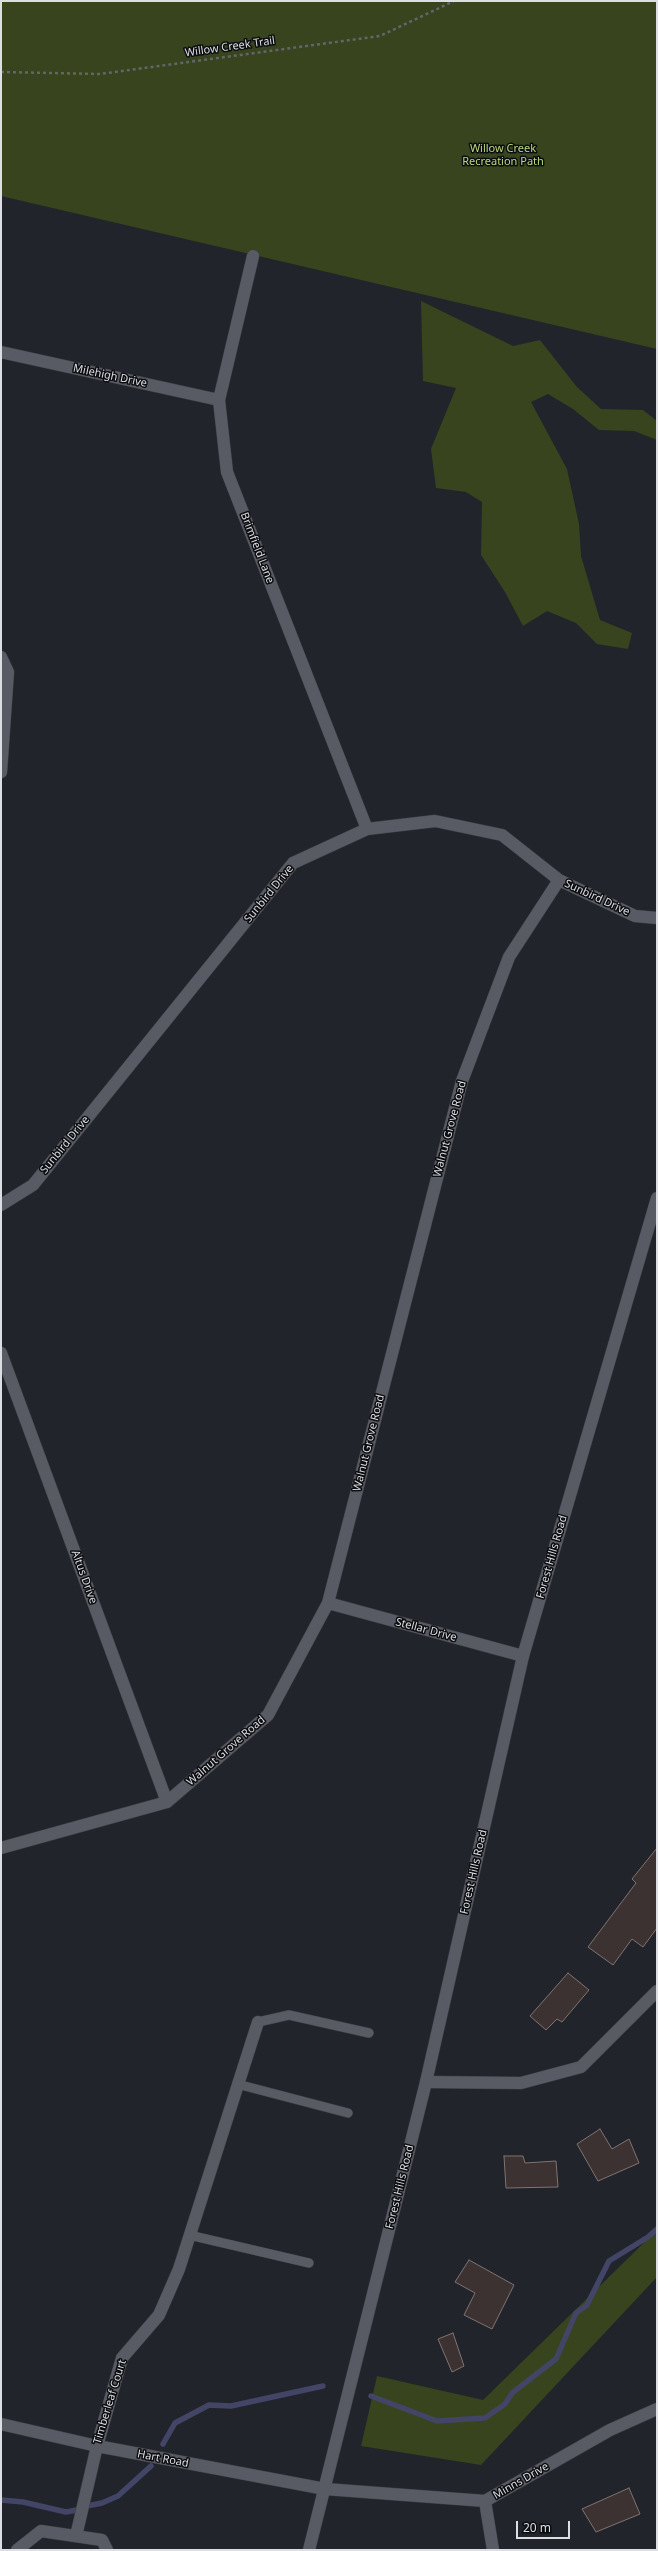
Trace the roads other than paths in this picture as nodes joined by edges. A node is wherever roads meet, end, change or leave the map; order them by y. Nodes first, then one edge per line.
1 (253, 256) dead end
2 (1, 352) edge
3 (219, 400) junction
4 (1, 657) edge
5 (1, 772) edge
6 (367, 829) junction
7 (559, 880) junction
8 (657, 918) edge
9 (657, 1198) edge
10 (1, 1205) edge
11 (1, 1353) edge
12 (328, 1604) junction
13 (523, 1656) junction
14 (167, 1802) junction
15 (1, 1848) edge
16 (657, 1991) edge
17 (258, 2022) joint
18 (369, 2033) dead end
19 (426, 2082) junction
20 (237, 2084) junction
21 (348, 2112) dead end
22 (189, 2236) junction
23 (309, 2263) dead end
24 (657, 2409) edge
25 (1, 2424) edge
26 (96, 2446) junction
27 (325, 2489) junction
28 (485, 2502) junction
29 (76, 2536) junction
30 (17, 2550) edge
31 (107, 2550) edge
32 (309, 2550) edge
33 (493, 2550) edge

1 - 3 street, Brimfield Lane
2 - 3 street, Milehigh Drive
3 - 6 street, Brimfield Lane
4 - 5 street
6 - 7 street, Sunbird Drive
6 - 10 street, Sunbird Drive
7 - 8 street, Sunbird Drive
7 - 12 street, Walnut Grove Road
9 - 13 street, Forest Hills Road
11 - 14 street, Altus Drive
12 - 13 street, Stellar Drive
12 - 14 street, Walnut Grove Road
13 - 19 street, Forest Hills Road
14 - 15 street, Walnut Grove Road
16 - 19 street
17 - 18 lane
17 - 20 street, Timberleaf Court
19 - 27 street, Forest Hills Road
20 - 21 lane
20 - 22 street, Timberleaf Court
22 - 23 lane
22 - 26 street, Timberleaf Court
24 - 28 street, Minns Drive
25 - 26 street, Hart Road
26 - 27 street, Hart Road
26 - 29 street, Timberleaf Court
27 - 28 street, Minns Drive
27 - 32 street, Forest Hills Road
28 - 33 street
29 - 30 street
29 - 31 street

